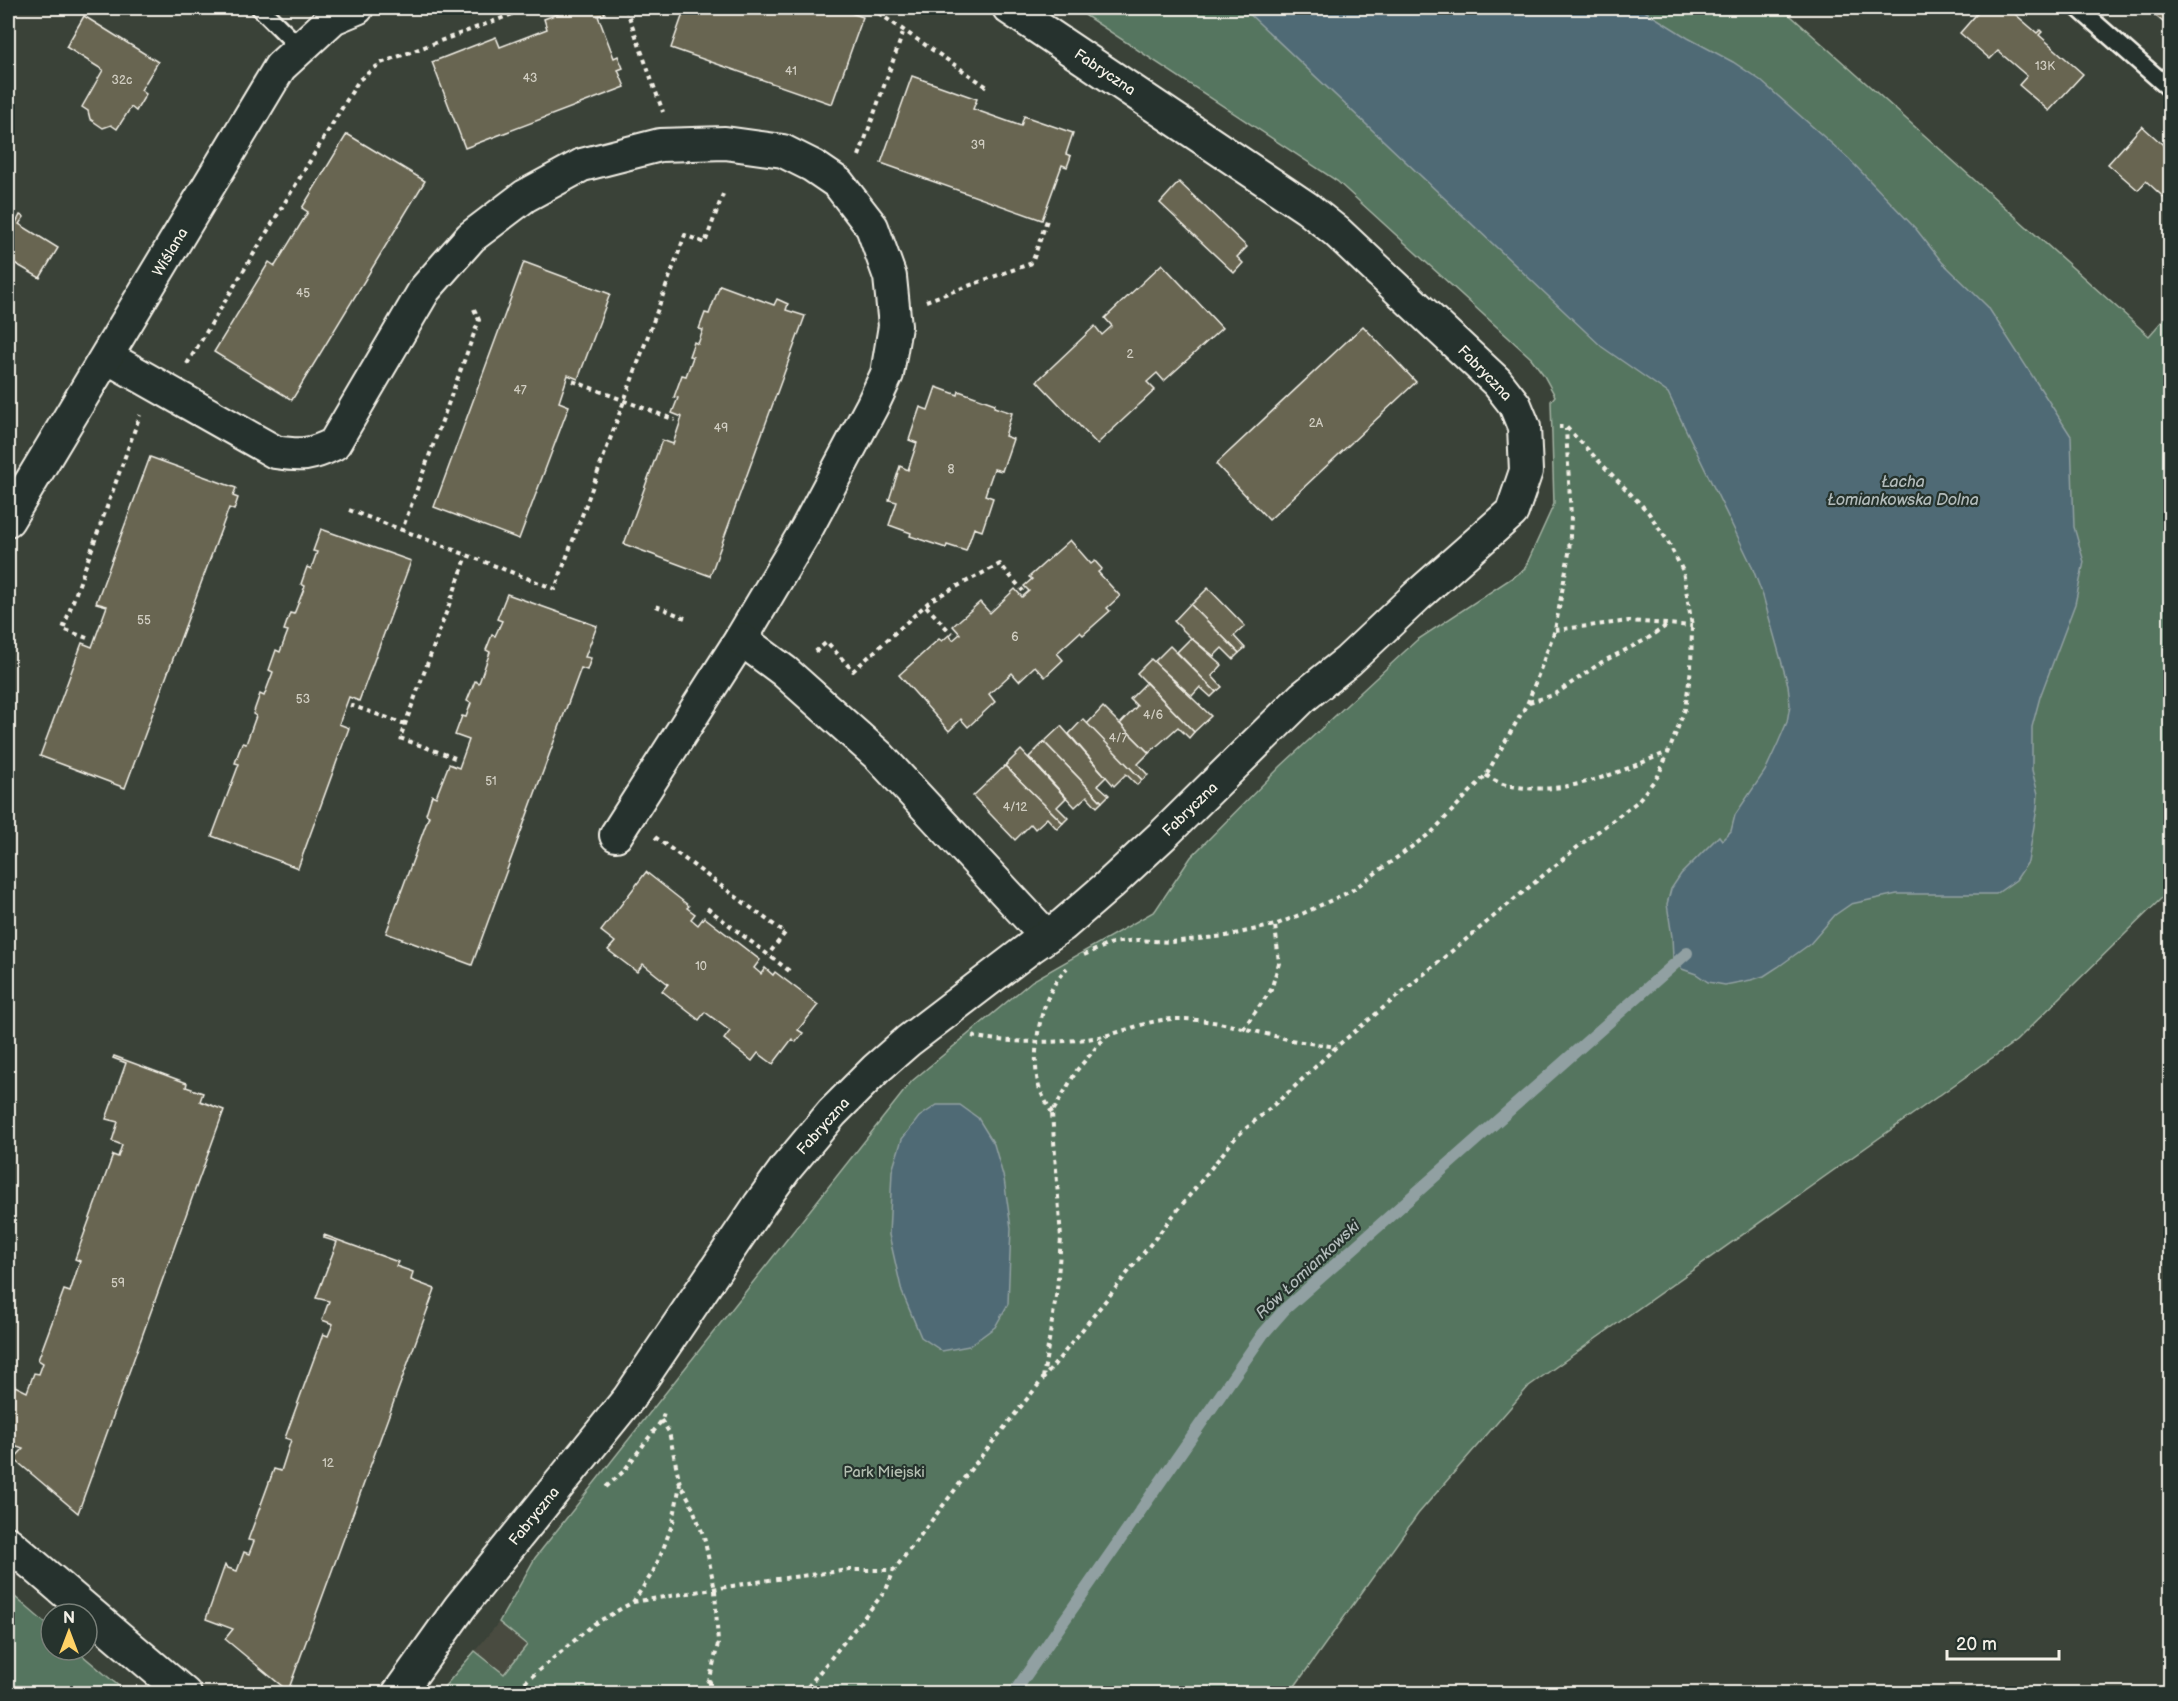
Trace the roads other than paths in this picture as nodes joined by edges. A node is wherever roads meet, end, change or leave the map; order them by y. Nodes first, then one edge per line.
1 (260, 8) edge
2 (357, 8) edge
3 (1009, 8) edge
4 (2078, 8) edge
5 (300, 48) junction
6 (2170, 89) edge
7 (107, 357) junction
8 (8, 520) edge
9 (741, 639) junction
10 (616, 835) dead end
11 (1046, 936) junction
12 (8, 1543) edge
13 (185, 1694) edge
14 (398, 1694) edge

1 - 5 lane
2 - 5 street, Wiślana
3 - 11 street, Fabryczna
4 - 6 lane
5 - 7 street, Wiślana
7 - 8 street, Wiślana
7 - 9 street
9 - 10 street
9 - 11 street
11 - 14 street, Fabryczna
12 - 13 street

